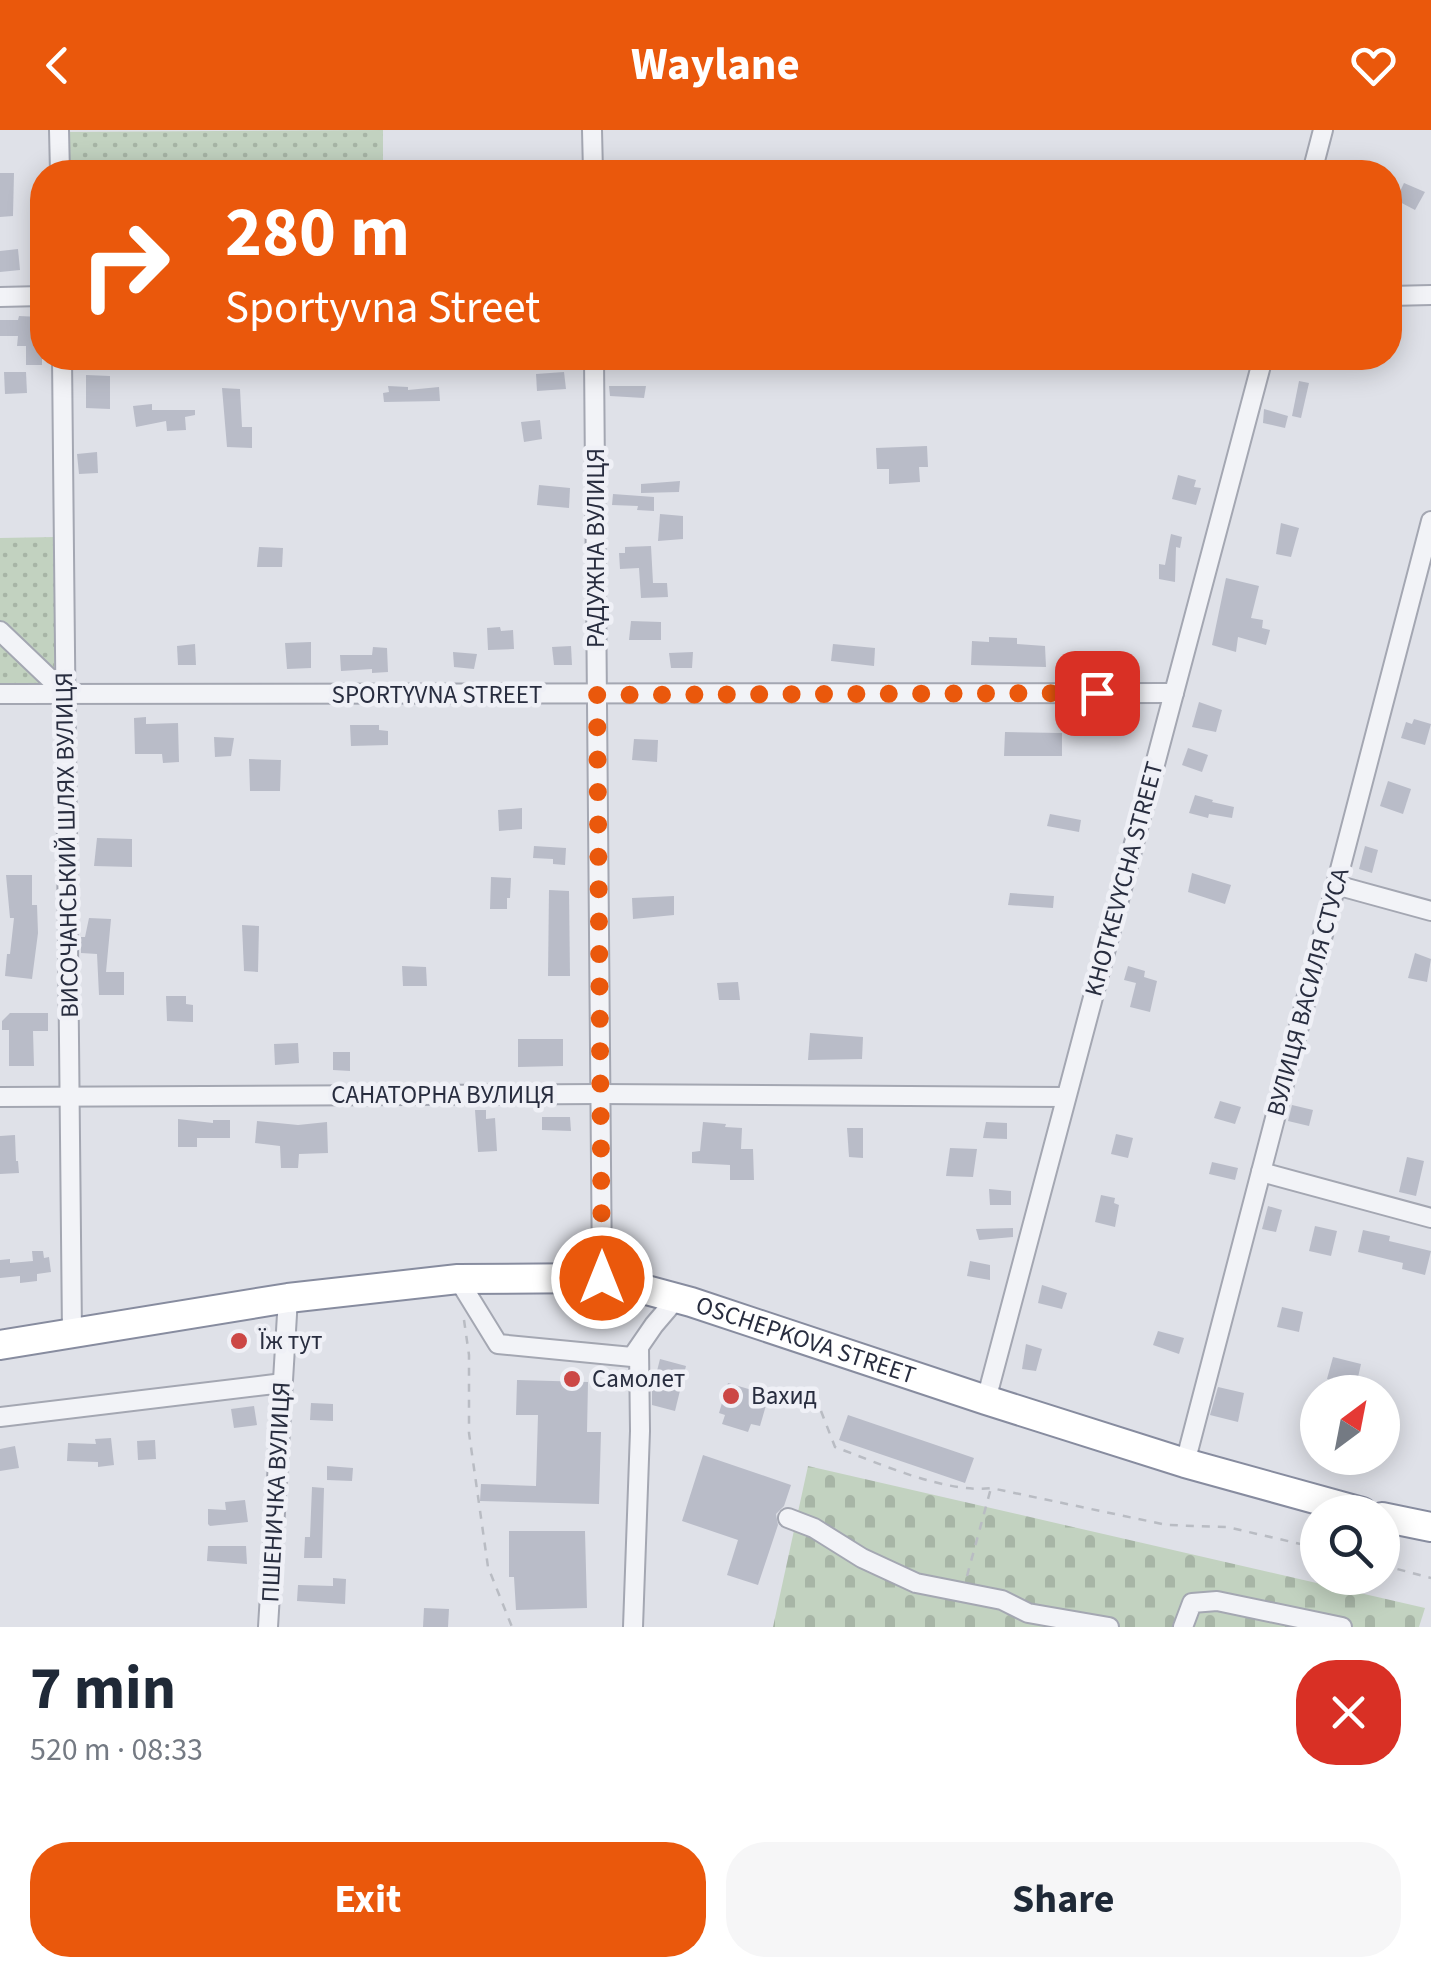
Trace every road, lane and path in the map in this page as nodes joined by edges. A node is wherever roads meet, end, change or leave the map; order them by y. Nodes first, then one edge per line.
1 (59, 130) edge
2 (592, 130) edge
3 (1323, 130) edge
4 (60, 160) edge
5 (592, 160) edge
6 (1315, 160) edge
7 (0, 296) edge
8 (30, 296) edge
9 (1402, 296) edge
10 (1431, 296) edge
11 (62, 370) edge
12 (594, 370) edge
13 (1260, 370) edge
14 (1431, 522) edge
15 (1412, 594) junction
16 (1431, 599) edge
17 (0, 631) edge
18 (1174, 693) junction
19 (0, 694) edge
20 (66, 694) junction
21 (597, 695) junction
22 (1336, 885) junction
23 (1431, 911) edge
24 (600, 1094) junction
25 (0, 1097) edge
26 (70, 1097) junction
27 (1066, 1097) junction
28 (1261, 1172) junction
29 (1431, 1218) edge
30 (458, 1278) junction
31 (602, 1278) junction
32 (288, 1298) junction
33 (677, 1298) junction
34 (464, 1316) dead end
35 (72, 1333) junction
36 (0, 1345) edge
37 (639, 1350) junction
38 (283, 1383) junction
39 (986, 1400) junction
40 (821, 1412) dead end
41 (0, 1417) edge
42 (1186, 1463) junction
43 (991, 1488) junction
44 (1301, 1495) edge
45 (788, 1518) dead end
46 (1400, 1521) edge
47 (1431, 1527) edge
48 (1300, 1544) edge
49 (1400, 1570) edge
50 (1431, 1578) edge
51 (963, 1592) junction
52 (268, 1627) edge
53 (512, 1627) edge
54 (633, 1627) edge
55 (1109, 1627) edge
56 (1183, 1627) edge
57 (1342, 1627) edge

1 - 4 street
2 - 5 street
3 - 6 street
7 - 8 street
9 - 10 street
11 - 20 street, ВИСОЧАНСЬКИЙ ШЛЯХ ВУЛИЦЯ
12 - 21 street, РАДУЖНА ВУЛИЦЯ
13 - 18 street, KHOTKEVYCHA STREET
14 - 15 street, ВУЛИЦЯ ВАСИЛЯ СТУСА
15 - 16 street
15 - 22 street, ВУЛИЦЯ ВАСИЛЯ СТУСА
17 - 20 street
18 - 21 street, SPORTYVNA STREET
18 - 27 street, KHOTKEVYCHA STREET
19 - 20 street, SPORTYVNA STREET
20 - 21 street, SPORTYVNA STREET
20 - 26 street, ВИСОЧАНСЬКИЙ ШЛЯХ ВУЛИЦЯ
21 - 24 street, РАДУЖНА ВУЛИЦЯ
22 - 23 street
22 - 28 street, ВУЛИЦЯ ВАСИЛЯ СТУСА
24 - 26 street, САНАТОРНА ВУЛИЦЯ
24 - 27 street, САНАТОРНА ВУЛИЦЯ
24 - 31 street, РАДУЖНА ВУЛИЦЯ
25 - 26 street, САНАТОРНА ВУЛИЦЯ
26 - 35 street, ВИСОЧАНСЬКИЙ ШЛЯХ ВУЛИЦЯ
27 - 39 street, KHOTKEVYCHA STREET
28 - 29 street
28 - 42 street, ВУЛИЦЯ ВАСИЛЯ СТУСА
30 - 31 highway, OSCHEPKOVA STREET
30 - 32 highway, OSCHEPKOVA STREET
30 - 37 street
31 - 33 highway, OSCHEPKOVA STREET
32 - 35 highway, OSCHEPKOVA STREET
32 - 38 street, ПШЕНИЧКА ВУЛИЦЯ
33 - 37 street
33 - 39 highway, OSCHEPKOVA STREET
34 - 53 path
35 - 36 highway, OSCHEPKOVA STREET
37 - 54 street
38 - 41 street
38 - 52 street, ПШЕНИЧКА ВУЛИЦЯ
39 - 42 highway, OSCHEPKOVA STREET
40 - 43 path
42 - 44 highway, OSCHEPKOVA STREET
43 - 48 path
43 - 51 path
45 - 51 street
46 - 47 highway
49 - 50 path
51 - 55 street
56 - 57 street

